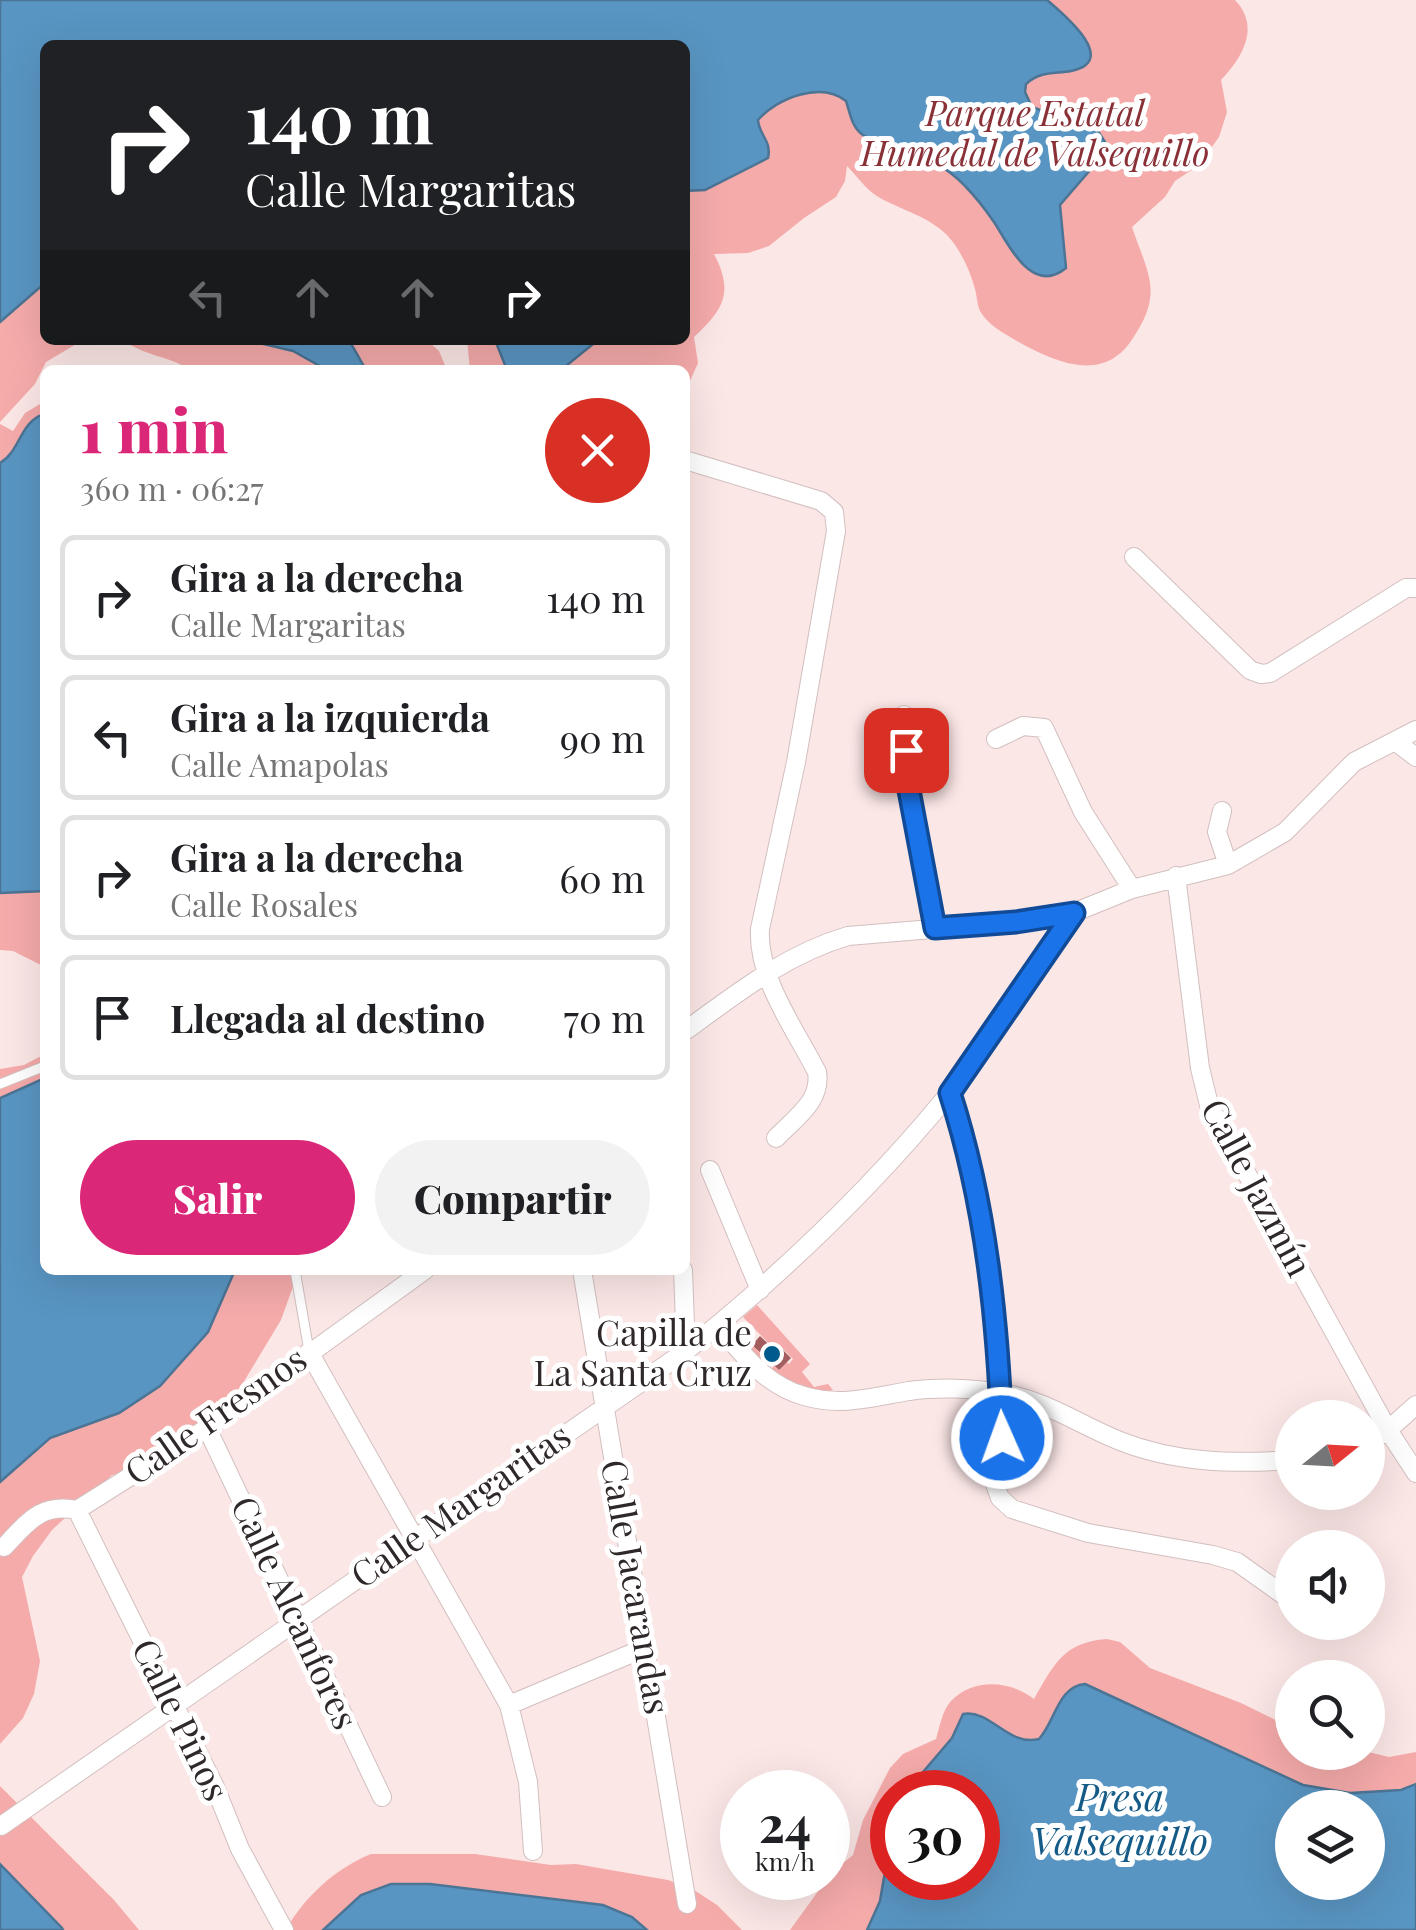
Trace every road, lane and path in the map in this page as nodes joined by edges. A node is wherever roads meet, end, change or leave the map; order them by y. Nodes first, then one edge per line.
1 (690, 462) edge
2 (1134, 557) dead end
3 (1416, 588) edge
4 (904, 715) dead end
5 (1416, 730) edge
6 (996, 739) dead end
7 (1395, 741) junction
8 (1416, 757) edge
9 (1222, 811) dead end
10 (1228, 865) junction
11 (1176, 876) junction
12 (1132, 889) junction
13 (1074, 913) junction
14 (935, 928) junction
15 (766, 972) junction
16 (690, 1027) edge
17 (40, 1068) edge
18 (0, 1084) edge
19 (950, 1093) junction
20 (776, 1138) dead end
21 (710, 1170) dead end
22 (296, 1275) edge
23 (418, 1275) edge
24 (583, 1275) edge
25 (684, 1275) edge
26 (760, 1290) junction
27 (718, 1326) junction
28 (686, 1351) junction
29 (309, 1352) junction
30 (1000, 1393) junction
31 (1416, 1404) edge
32 (604, 1407) junction
33 (206, 1428) junction
34 (1388, 1430) junction
35 (1385, 1432) edge
36 (1275, 1460) edge
37 (1416, 1474) edge
38 (77, 1510) junction
39 (416, 1538) junction
40 (4, 1547) dead end
41 (1275, 1589) edge
42 (298, 1620) junction
43 (647, 1647) junction
44 (174, 1703) junction
45 (510, 1705) junction
46 (382, 1798) dead end
47 (1, 1826) edge
48 (533, 1851) dead end
49 (687, 1904) dead end
50 (284, 1930) edge

1 - 15 street
2 - 3 street
4 - 14 street
5 - 7 street
6 - 12 street
7 - 8 street
7 - 10 street
9 - 10 street
10 - 11 street
11 - 12 street
11 - 34 street, Calle Jazmín
12 - 13 street
13 - 14 street
13 - 19 street, Calle Margaritas
14 - 15 street
15 - 16 street
15 - 20 street
17 - 18 lane
19 - 26 street, Calle Margaritas
19 - 30 street
21 - 26 street
22 - 29 lane
23 - 29 street, Calle Fresnos
24 - 32 street, Calle Jacarandas
25 - 28 street
26 - 27 street, Calle Margaritas
27 - 28 street, Calle Margaritas
27 - 30 street
28 - 32 street, Calle Margaritas
29 - 33 street, Calle Fresnos
29 - 39 street
30 - 36 street
30 - 41 street
31 - 34 street
32 - 39 street, Calle Margaritas
32 - 43 street, Calle Jacarandas
33 - 38 street, Calle Fresnos
33 - 42 street, Calle Alcanfores
34 - 35 street
34 - 37 street, Calle Jazmín
38 - 40 street, Calle Fresnos
38 - 44 street, Calle Pinos
39 - 42 street, Calle Margaritas
39 - 45 street
42 - 44 street, Calle Margaritas
42 - 46 street, Calle Alcanfores
43 - 45 street
43 - 49 street, Calle Jacarandas
44 - 47 street, Calle Margaritas
44 - 50 street, Calle Pinos
45 - 48 street

